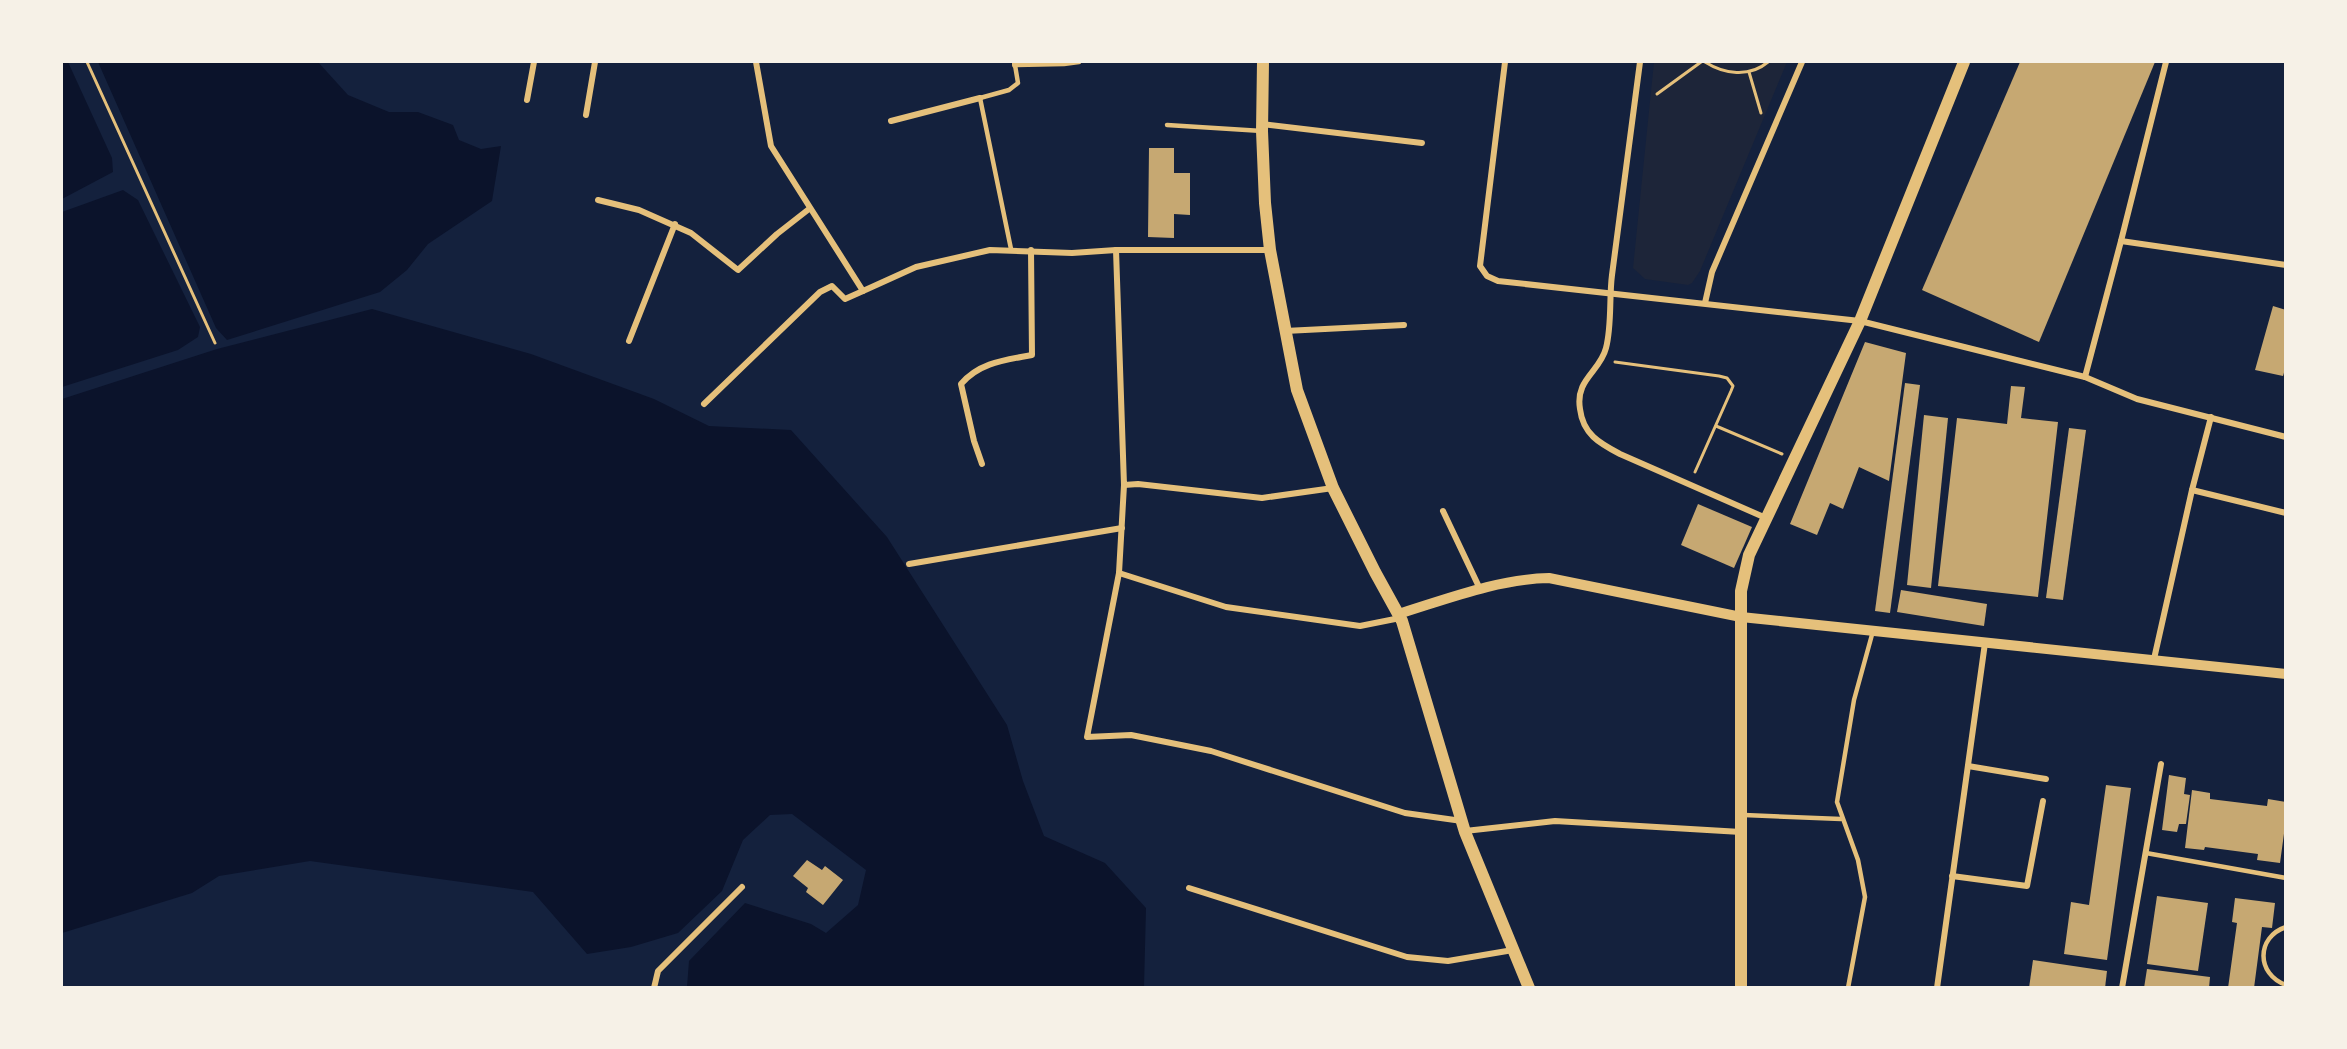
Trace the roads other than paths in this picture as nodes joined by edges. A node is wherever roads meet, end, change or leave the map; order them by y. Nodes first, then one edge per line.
1 (534, 62) edge
2 (595, 62) edge
3 (756, 62) edge
4 (1079, 62) edge
5 (1263, 62) edge
6 (1505, 62) edge
7 (1640, 62) edge
8 (1802, 62) edge
9 (1964, 62) edge
10 (2166, 62) edge
11 (1015, 63) edge
12 (980, 98) junction
13 (527, 100) dead end
14 (586, 115) dead end
15 (891, 121) dead end
16 (1167, 126) dead end
17 (1262, 128) junction
18 (1422, 143) dead end
19 (598, 200) dead end
20 (809, 209) junction
21 (675, 224) junction
22 (2121, 241) junction
23 (1011, 249) junction
24 (1031, 250) junction
25 (1116, 250) junction
26 (1270, 250) junction
27 (2286, 265) edge
28 (863, 291) junction
29 (1610, 294) junction
30 (1705, 303) junction
31 (1860, 321) junction
32 (1404, 325) dead end
33 (1285, 331) junction
34 (629, 341) dead end
35 (2085, 377) junction
36 (704, 404) dead end
37 (2211, 417) junction
38 (2286, 437) edge
39 (982, 464) dead end
40 (1124, 485) junction
41 (1333, 488) junction
42 (2192, 490) junction
43 (1443, 511) dead end
44 (2286, 513) edge
45 (1767, 518) junction
46 (1122, 528) junction
47 (909, 564) dead end
48 (1119, 573) junction
49 (1480, 590) junction
50 (1399, 616) junction
51 (1741, 617) junction
52 (1873, 631) junction
53 (1985, 643) junction
54 (2154, 659) junction
55 (2286, 674) edge
56 (2161, 764) dead end
57 (1968, 766) junction
58 (2046, 779) dead end
59 (2043, 801) dead end
60 (1741, 815) junction
61 (1841, 819) junction
62 (1463, 826) junction
63 (1741, 832) junction
64 (2146, 853) junction
65 (1952, 876) junction
66 (2286, 878) edge
67 (742, 887) dead end
68 (1189, 888) dead end
69 (2286, 927) edge
70 (1513, 950) junction
71 (2286, 985) edge
72 (654, 987) edge
73 (1528, 987) edge
74 (1741, 987) edge
75 (1848, 987) edge
76 (1937, 987) edge
77 (2122, 987) edge

1 - 13 street
2 - 14 street
3 - 20 street
4 - 11 lane
5 - 17 main road
6 - 29 street
7 - 29 street
8 - 30 street
9 - 31 main road
10 - 22 street
11 - 12 lane
12 - 15 street
12 - 23 lane
16 - 17 lane
17 - 18 street
17 - 26 main road
19 - 21 street
20 - 21 street
20 - 28 street
21 - 34 street
22 - 27 street
22 - 35 street
23 - 24 street
23 - 28 street
24 - 25 street
24 - 39 street
25 - 26 street
25 - 40 street
26 - 33 main road
28 - 36 street
29 - 30 street
29 - 45 street
30 - 31 street
31 - 35 street
31 - 45 main road
32 - 33 street
33 - 41 main road
35 - 37 street
37 - 38 street
37 - 42 street
40 - 41 street
40 - 46 street
41 - 50 main road
42 - 44 street
42 - 54 street
43 - 49 street
45 - 51 main road
46 - 47 street
46 - 48 street
48 - 50 street
48 - 62 street
49 - 50 street
49 - 51 street
50 - 62 main road
51 - 52 street
51 - 60 main road
52 - 53 street
52 - 61 lane
53 - 54 street
53 - 57 street
54 - 55 street
56 - 64 street
57 - 58 street
57 - 65 street
59 - 65 street
60 - 61 lane
60 - 63 main road
61 - 75 lane
62 - 63 street
62 - 70 main road
63 - 74 main road
64 - 66 lane
64 - 77 street
65 - 76 street
67 - 72 street
68 - 70 street
69 - 71 lane
70 - 73 main road

